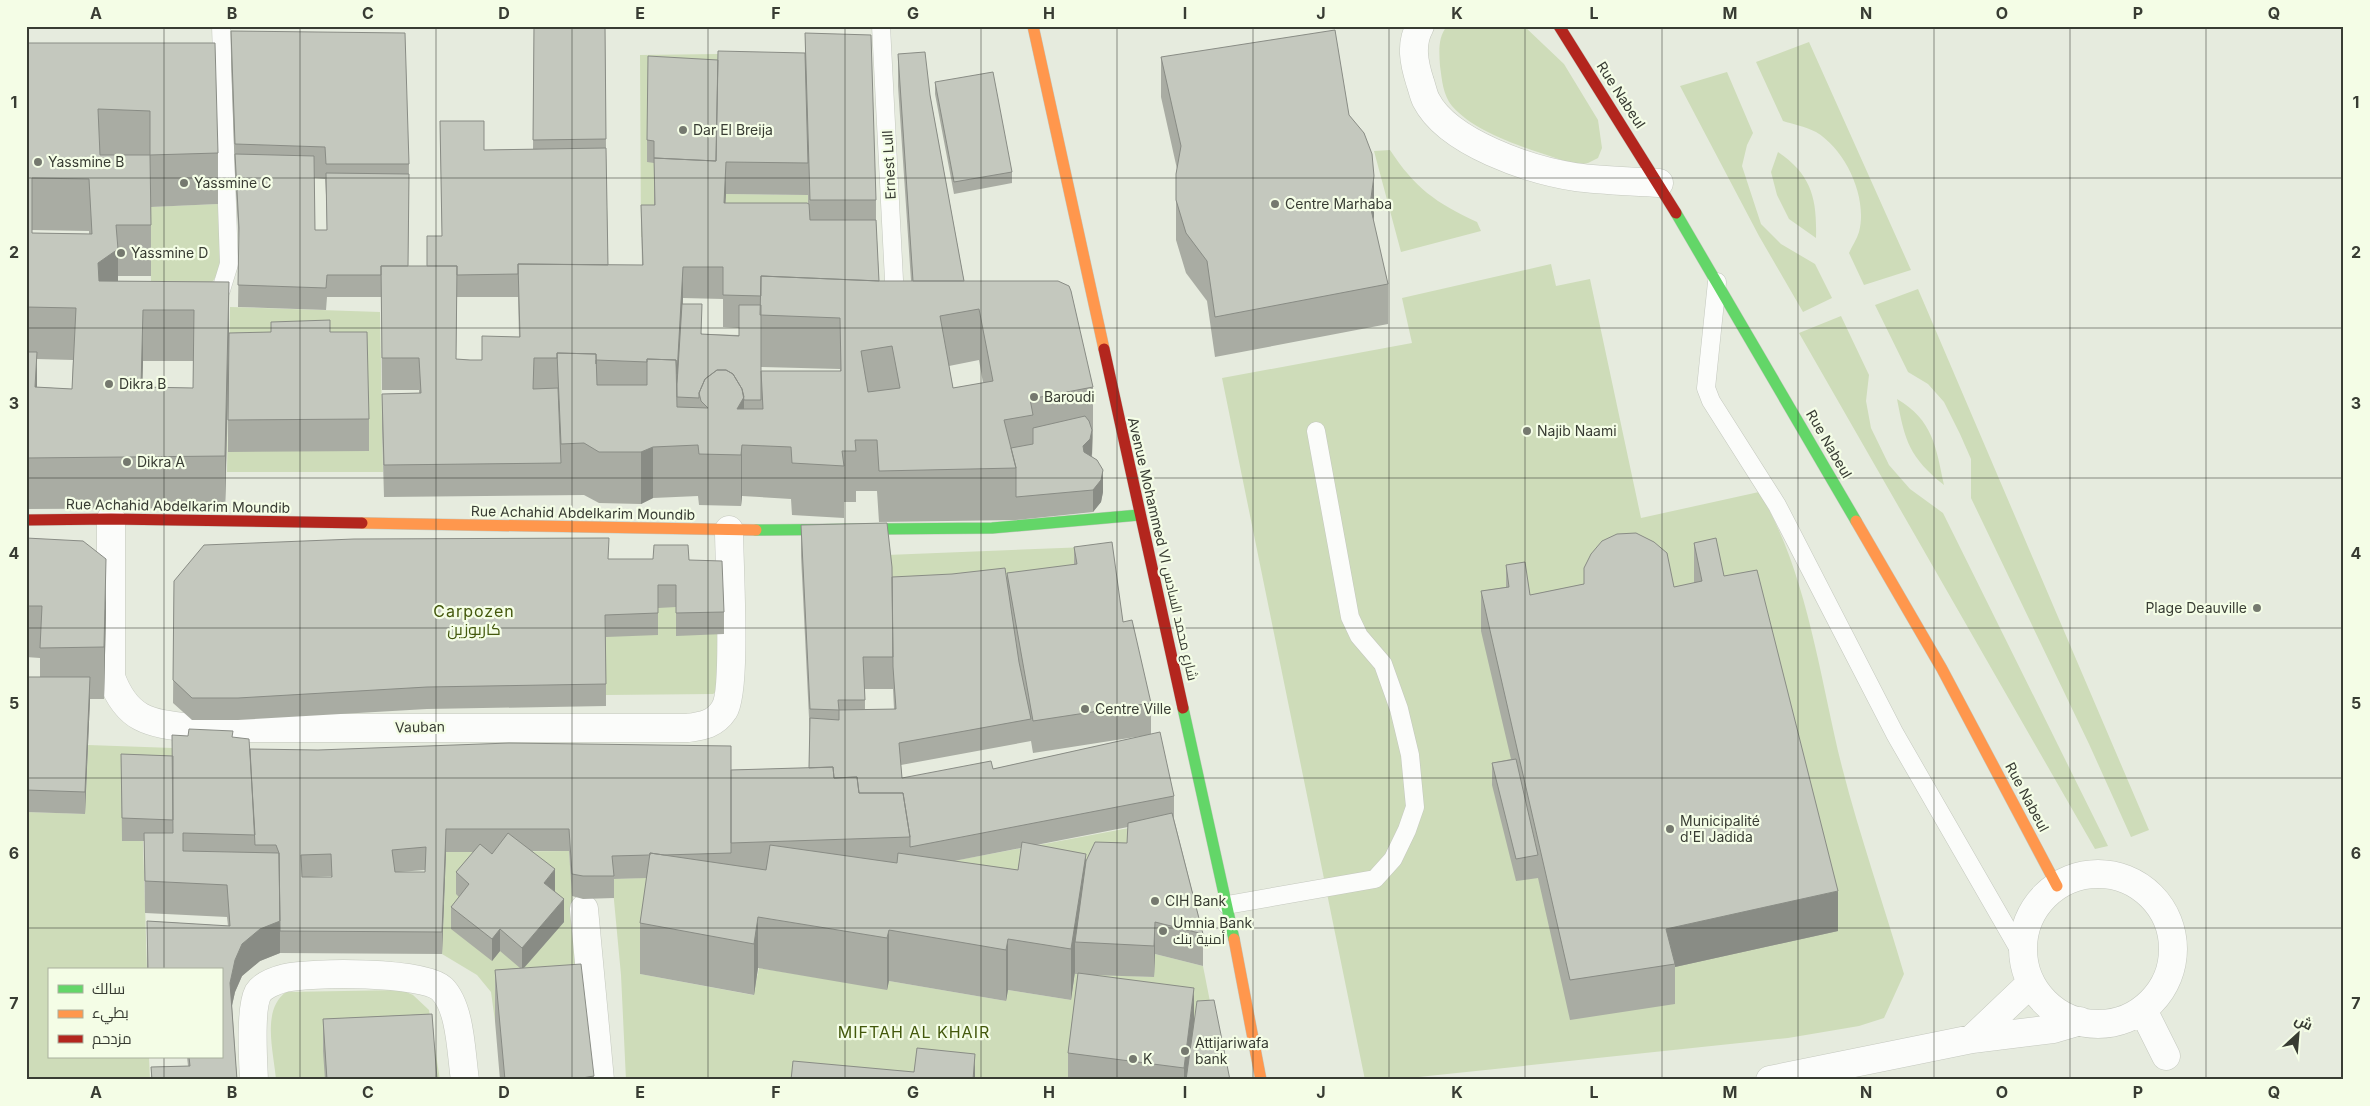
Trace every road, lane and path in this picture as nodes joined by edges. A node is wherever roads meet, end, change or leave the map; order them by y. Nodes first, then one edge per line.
1 (221, 26) edge
2 (881, 26) edge
3 (1033, 26) edge
4 (1420, 26) edge
5 (1559, 26) edge
6 (1659, 183) junction
7 (1717, 281) junction
8 (192, 302) edge
9 (893, 304) edge
10 (1316, 432) dead end
11 (1139, 515) junction
12 (111, 519) junction
13 (26, 520) edge
14 (729, 530) junction
15 (2057, 886) junction
16 (1227, 905) junction
17 (584, 909) dead end
18 (2028, 971) junction
19 (2143, 1010) junction
20 (2080, 1021) junction
21 (1972, 1039) junction
22 (2166, 1056) dead end
23 (254, 1080) edge
24 (465, 1080) edge
25 (600, 1080) edge
26 (1261, 1080) edge
27 (1770, 1080) edge

1 - 8 lane
2 - 9 lane, Ernest Lull
3 - 11 street, Avenue Mohammed VI شارع محمد السادس
4 - 6 street
5 - 6 street, Rue Nabeul
6 - 7 street, Rue Nabeul
7 - 15 street, Rue Nabeul
7 - 18 lane
10 - 16 lane
11 - 14 street, Rue Achahid Abdelkarim Moundib
11 - 16 street, Avenue Mohammed VI شارع محمد السادس
12 - 13 street, Rue Achahid Abdelkarim Moundib
12 - 14 street, Rue Achahid Abdelkarim Moundib
12 - 14 street, Vauban
15 - 18 street
15 - 19 street
16 - 26 street, Avenue Mohammed VI شارع محمد السادس
17 - 25 street
18 - 20 street
18 - 21 street
19 - 20 street
19 - 22 street
20 - 21 street
21 - 27 street
23 - 24 street

